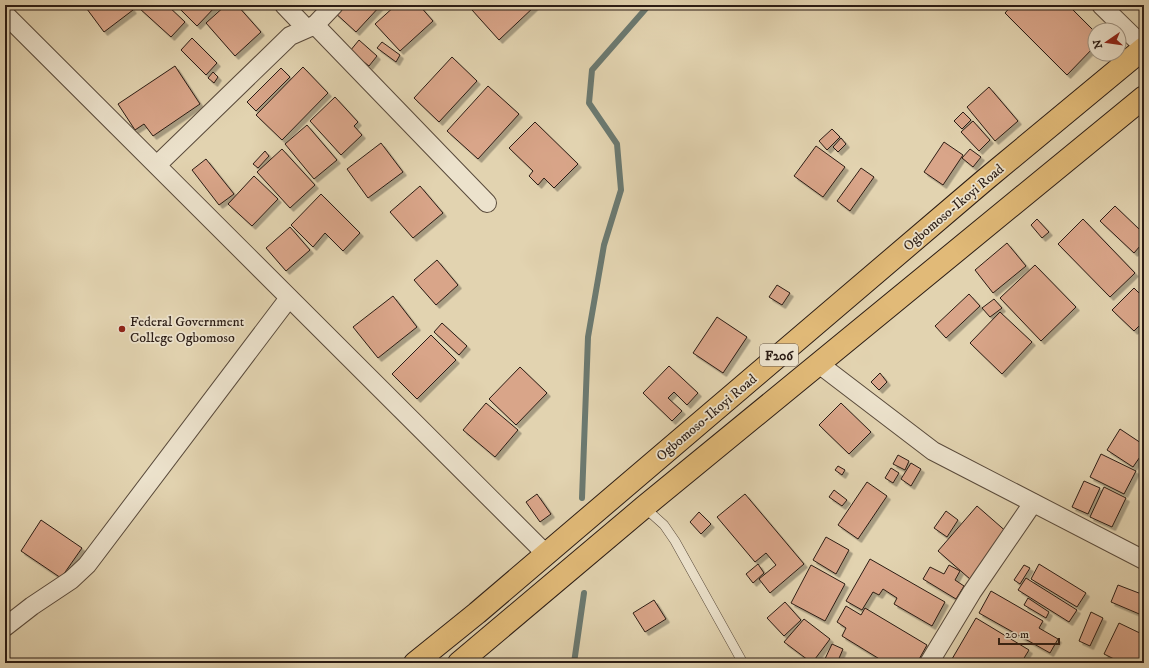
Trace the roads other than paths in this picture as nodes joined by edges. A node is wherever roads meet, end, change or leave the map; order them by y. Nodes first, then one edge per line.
1 (284, 5) edge
2 (334, 5) edge
3 (1101, 5) edge
4 (5, 14) edge
5 (311, 26) junction
6 (1144, 47) edge
7 (1144, 97) edge
8 (157, 165) junction
9 (487, 203) dead end
10 (289, 298) junction
11 (819, 364) junction
12 (1033, 503) junction
13 (644, 507) junction
14 (546, 554) junction
15 (1144, 560) edge
16 (5, 627) edge
17 (415, 663) edge
18 (459, 663) edge
19 (743, 663) edge
20 (929, 663) edge

1 - 5 street
2 - 5 street
3 - 6 street
4 - 8 street
5 - 8 street
5 - 9 street
6 - 14 main road, Ogbomoso-Ikoyi Road / F206
7 - 11 main road, F206
8 - 10 street
10 - 14 street
10 - 16 street
11 - 12 street
11 - 13 main road, F206
12 - 15 street
12 - 20 street
13 - 18 main road, F206
13 - 19 lane
14 - 17 main road, Ogbomoso-Ikoyi Road / F206

